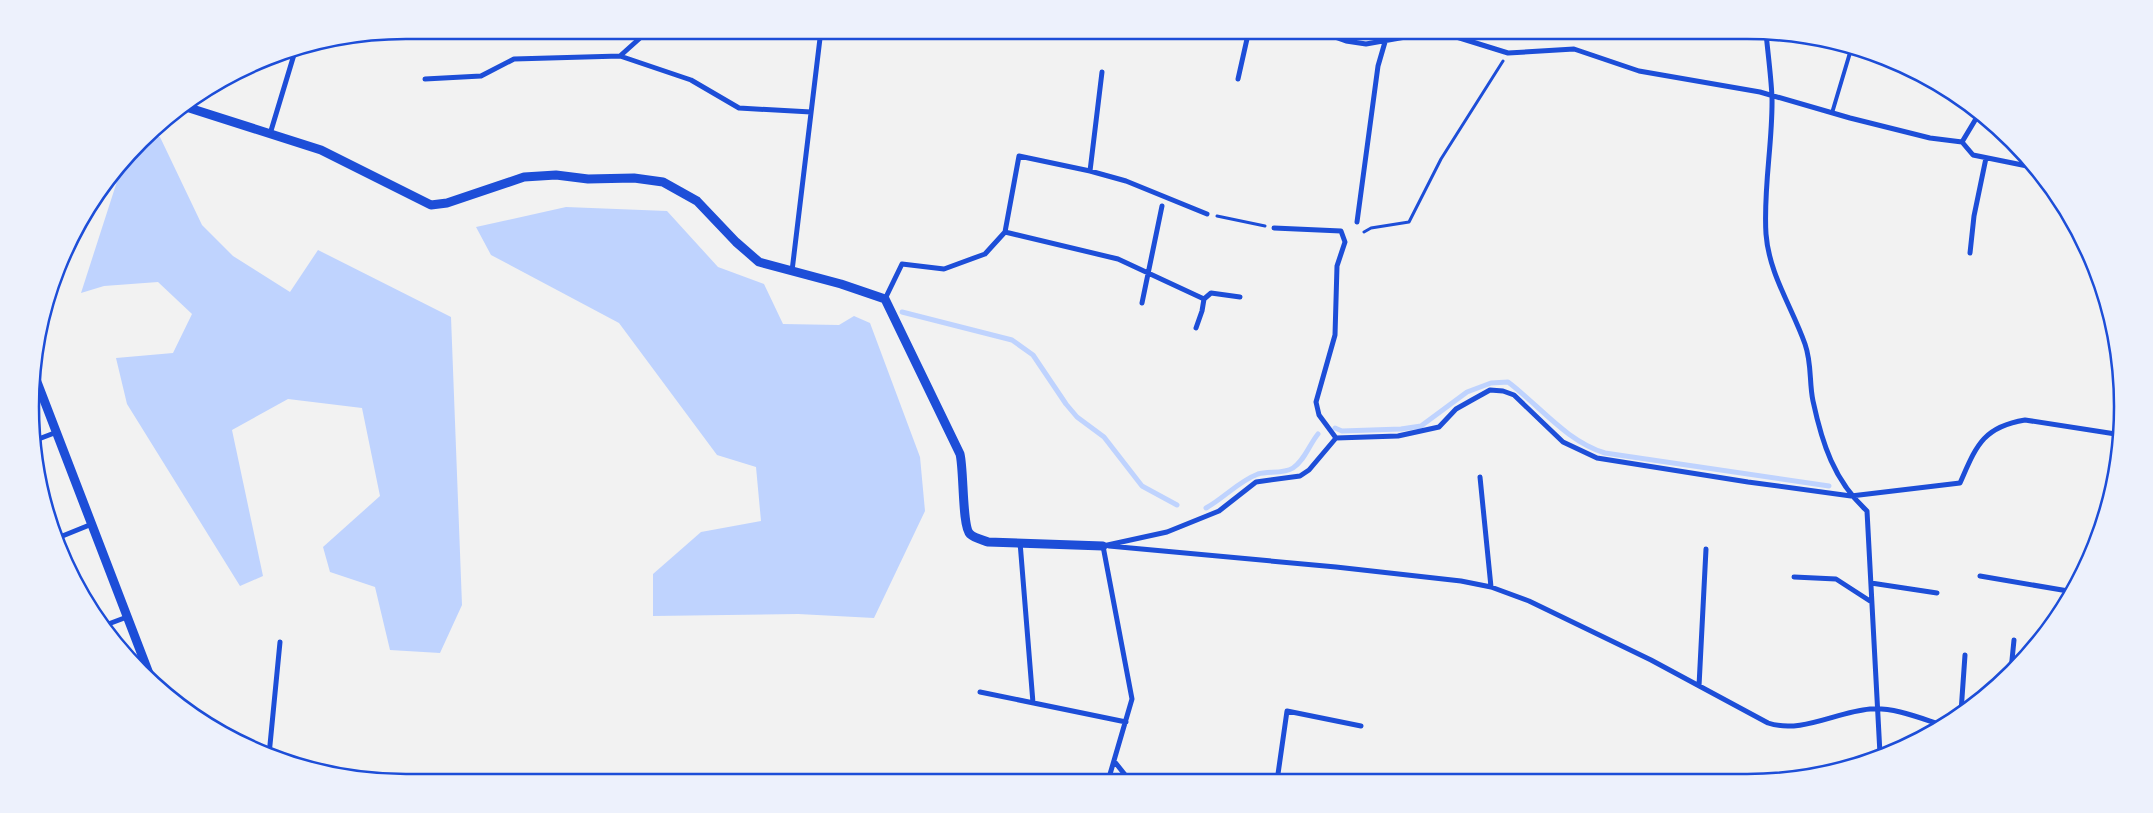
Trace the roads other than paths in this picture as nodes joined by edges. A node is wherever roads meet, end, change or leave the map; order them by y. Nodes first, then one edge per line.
1 (639, 39) edge
2 (820, 39) edge
3 (1247, 39) edge
4 (1338, 39) edge
5 (1399, 39) edge
6 (1470, 39) edge
7 (1767, 40) edge
8 (1384, 42) junction
9 (1850, 53) edge
10 (293, 56) edge
11 (620, 56) junction
12 (1102, 72) dead end
13 (425, 79) dead end
14 (1238, 79) dead end
15 (1772, 97) junction
16 (192, 109) edge
17 (811, 112) junction
18 (1832, 113) junction
19 (1976, 119) edge
20 (270, 134) junction
21 (1962, 142) junction
22 (1986, 158) junction
23 (2024, 165) edge
24 (1090, 171) junction
25 (1162, 206) dead end
26 (1207, 214) road end
27 (1357, 222) dead end
28 (1274, 228) road end
29 (1005, 232) junction
30 (1970, 253) dead end
31 (792, 272) junction
32 (1148, 272) junction
33 (1240, 297) dead end
34 (885, 299) junction
35 (1204, 299) junction
36 (1142, 303) dead end
37 (1196, 328) dead end
38 (40, 388) edge
39 (57, 432) junction
40 (2113, 434) edge
41 (41, 438) edge
42 (1336, 438) junction
43 (1480, 477) dead end
44 (1850, 496) junction
45 (92, 524) junction
46 (62, 536) edge
47 (1020, 542) junction
48 (1103, 546) junction
49 (1706, 549) dead end
50 (1980, 576) dead end
51 (1794, 577) dead end
52 (1871, 583) junction
53 (1491, 587) junction
54 (2065, 590) edge
55 (1937, 593) dead end
56 (1870, 601) junction
57 (127, 617) junction
58 (110, 623) edge
59 (2014, 640) dead end
60 (280, 642) dead end
61 (1965, 654) dead end
62 (2012, 662) edge
63 (147, 668) edge
64 (1699, 686) junction
65 (980, 692) dead end
66 (1034, 703) junction
67 (1962, 704) edge
68 (1879, 709) junction
69 (1126, 722) junction
70 (1933, 723) edge
71 (1361, 726) dead end
72 (270, 748) edge
73 (1880, 749) edge
74 (1114, 761) junction
75 (1110, 774) edge
76 (1124, 774) edge
77 (1278, 774) edge

1 - 11 street
2 - 17 street
3 - 14 street
4 - 8 street
5 - 8 street
6 - 15 street
7 - 15 street
8 - 27 street
9 - 18 lane
10 - 20 street
11 - 13 street
11 - 17 street
12 - 24 street
15 - 18 street
15 - 44 street
16 - 20 street
17 - 31 street
18 - 21 street
19 - 21 street
20 - 31 street
21 - 22 street
22 - 23 street
22 - 30 street
24 - 26 street
24 - 29 street
25 - 32 street
28 - 42 street
29 - 32 street
29 - 34 street
31 - 34 street
32 - 35 street
32 - 36 street
33 - 35 street
34 - 47 street
35 - 37 street
38 - 39 street
39 - 41 street
39 - 45 street
40 - 44 street
42 - 44 street
42 - 48 street
43 - 53 street
44 - 52 street
45 - 46 street
45 - 57 street
47 - 48 street
47 - 66 street
48 - 53 street
48 - 69 street
49 - 64 street
50 - 54 street
51 - 56 street
52 - 55 street
52 - 56 street
53 - 64 street
56 - 68 street
57 - 58 street
57 - 63 street
59 - 62 street
60 - 72 street
61 - 67 street
64 - 68 street
65 - 66 street
66 - 69 street
68 - 70 street
68 - 73 street
69 - 74 street
71 - 77 street
74 - 75 street
74 - 76 street

